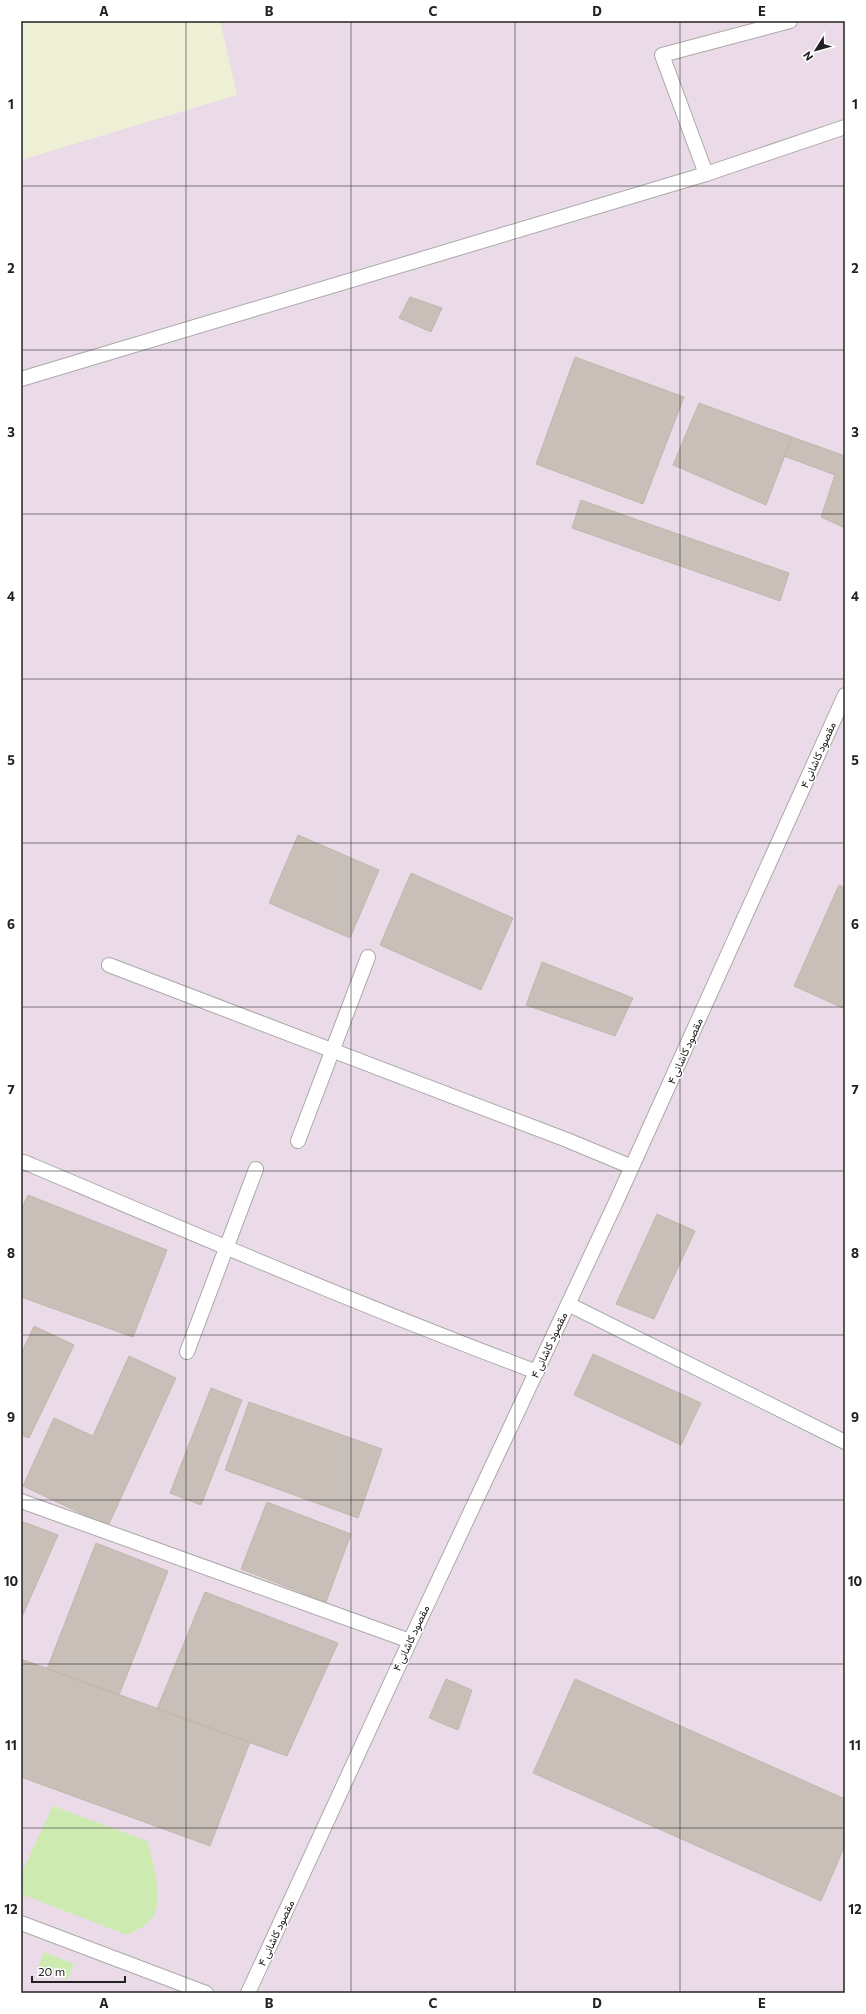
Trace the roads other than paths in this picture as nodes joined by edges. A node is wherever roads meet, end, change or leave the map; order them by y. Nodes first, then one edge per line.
1 (790, 21) edge
2 (845, 127) edge
3 (706, 174) junction
4 (21, 379) edge
5 (845, 695) edge
6 (368, 957) dead end
7 (108, 966) dead end
8 (332, 1051) junction
9 (298, 1141) dead end
10 (24, 1162) dead end
11 (632, 1167) junction
12 (256, 1169) dead end
13 (226, 1248) junction
14 (568, 1304) junction
15 (187, 1352) dead end
16 (537, 1372) junction
17 (845, 1442) edge
18 (21, 1501) edge
19 (410, 1641) junction
20 (21, 1923) edge
21 (206, 1993) edge
22 (248, 1993) edge

1 - 3 lane
2 - 3 lane
3 - 4 lane
5 - 11 lane, مقصود کاشانی ۴
6 - 8 lane
7 - 8 lane
8 - 9 lane
8 - 11 lane
10 - 13 lane
11 - 14 lane, مقصود کاشانی ۴
12 - 13 lane
13 - 15 lane
13 - 16 lane
14 - 16 lane, مقصود کاشانی ۴
14 - 17 lane
16 - 19 lane, مقصود کاشانی ۴
18 - 19 lane
19 - 22 lane, مقصود کاشانی ۴
20 - 21 lane

